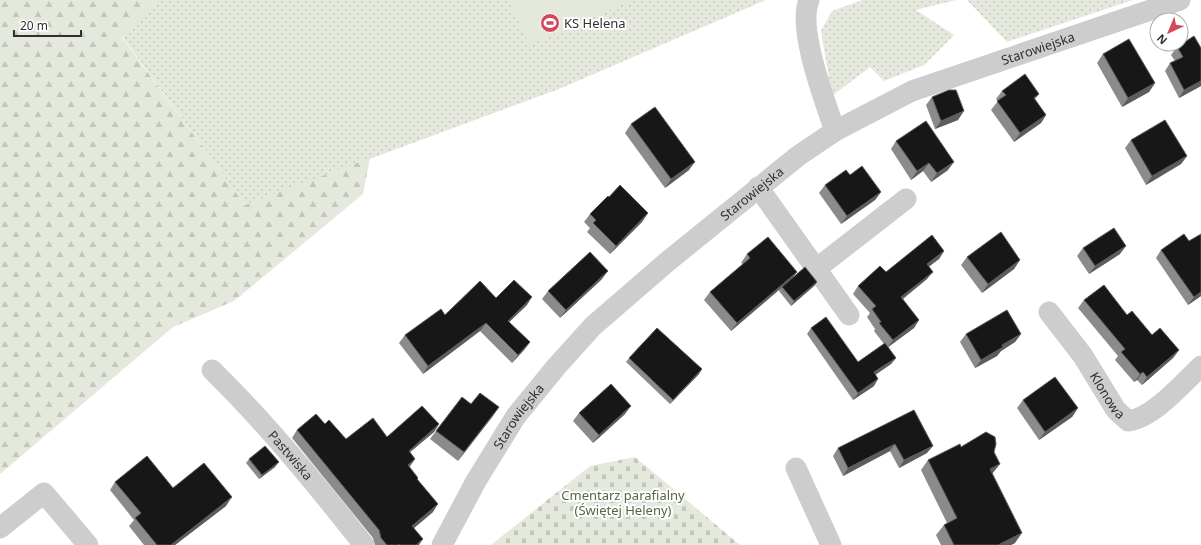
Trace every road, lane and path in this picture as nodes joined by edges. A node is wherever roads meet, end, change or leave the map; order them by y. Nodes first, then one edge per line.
1 (809, 0) edge
2 (1180, 0) edge
3 (835, 131) junction
4 (758, 187) junction
5 (906, 199) dead end
6 (816, 269) junction
7 (1049, 312) dead end
8 (849, 315) dead end
9 (1201, 366) edge
10 (212, 370) dead end
11 (796, 468) dead end
12 (0, 528) edge
13 (88, 545) edge
14 (364, 545) edge
15 (442, 545) edge
16 (831, 545) edge

1 - 3 street
2 - 3 street, Starowiejska
3 - 4 street, Starowiejska
4 - 6 street
4 - 15 street, Starowiejska
5 - 6 street
6 - 8 street
7 - 9 street, Klonowa
10 - 14 street, Pastwiska
11 - 16 street
12 - 13 street

